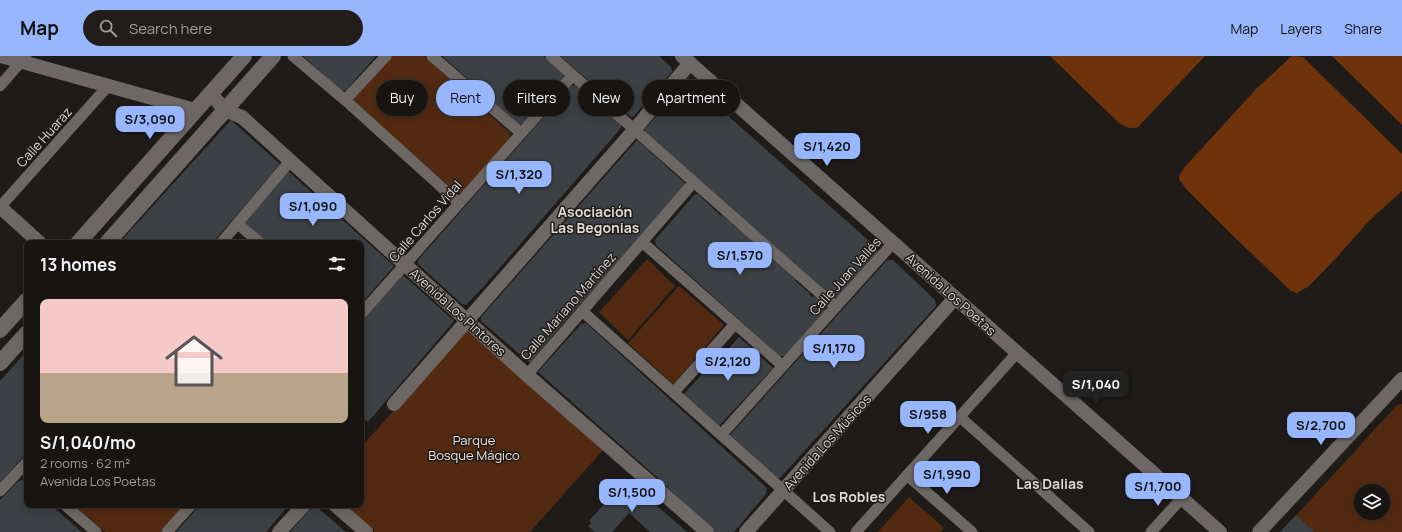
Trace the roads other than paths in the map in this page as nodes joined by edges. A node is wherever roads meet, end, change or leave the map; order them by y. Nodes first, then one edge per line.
1 (1, 56) edge
2 (244, 56) edge
3 (273, 56) edge
4 (293, 56) edge
5 (386, 56) edge
6 (432, 56) edge
7 (551, 56) edge
8 (24, 59) edge
9 (686, 60) edge
10 (573, 75) junction
11 (0, 86) edge
12 (108, 86) junction
13 (210, 94) junction
14 (345, 100) junction
15 (195, 110) junction
16 (225, 110) junction
17 (635, 129) junction
18 (521, 133) junction
19 (290, 161) junction
20 (693, 183) junction
21 (459, 203) junction
22 (0, 207) edge
23 (238, 224) junction
24 (37, 240) edge
25 (81, 240) edge
26 (110, 240) edge
27 (224, 240) edge
28 (257, 240) edge
29 (642, 242) junction
30 (893, 243) junction
31 (405, 264) junction
32 (955, 298) junction
33 (24, 303) edge
34 (836, 307) junction
35 (364, 311) edge
36 (582, 311) junction
37 (468, 320) junction
38 (2, 323) edge
39 (735, 324) junction
40 (24, 339) edge
41 (1017, 353) junction
42 (0, 363) edge
43 (783, 366) junction
44 (527, 375) junction
45 (1400, 386) edge
46 (674, 392) junction
47 (394, 404) dead end
48 (960, 417) junction
49 (721, 435) junction
50 (24, 468) edge
51 (907, 475) junction
52 (783, 490) junction
53 (0, 491) edge
54 (1182, 498) junction
55 (68, 508) edge
56 (188, 508) edge
57 (301, 508) edge
58 (338, 508) edge
59 (966, 530) edge
60 (96, 532) edge
61 (167, 532) edge
62 (279, 532) edge
63 (366, 532) edge
64 (707, 532) edge
65 (746, 532) edge
66 (830, 532) edge
67 (856, 532) edge
68 (1089, 532) edge
69 (1151, 532) edge
70 (1220, 532) edge
71 (1259, 532) edge

1 - 8 street
2 - 13 main road
3 - 16 main road
4 - 14 street
5 - 14 street
6 - 18 street
7 - 10 street
8 - 11 street
8 - 12 street
9 - 17 street
9 - 30 street, Avenida Los Poetas
10 - 17 street
10 - 18 street, Calle Carlos Vidal
12 - 15 street
12 - 22 street, Calle Huaraz
13 - 15 main road
13 - 16 street, Avenida Los Pintores
14 - 21 street
15 - 25 main road
16 - 19 street, Avenida Los Pintores
16 - 26 main road
17 - 20 street
17 - 37 street
18 - 21 street, Calle Carlos Vidal
19 - 23 street
19 - 31 street, Avenida Los Pintores
20 - 29 street, Calle Mariano Martínez
20 - 34 street
21 - 31 street, Calle Carlos Vidal
22 - 24 street
23 - 27 street
23 - 28 street
29 - 36 street, Calle Mariano Martínez
29 - 39 street
30 - 32 street, Avenida Los Poetas
30 - 34 street, Calle Juan Vallés
31 - 35 street, Calle Carlos Vidal
31 - 37 street, Avenida Los Pintores
32 - 41 street, Avenida Los Poetas
32 - 52 street, Avenida Los Músicos
33 - 38 main road
34 - 43 street, Calle Juan Vallés
36 - 44 street, Calle Mariano Martínez
36 - 46 street
37 - 44 street, Avenida Los Pintores
37 - 47 street
39 - 43 street
39 - 46 street
40 - 42 main road
41 - 48 street
41 - 54 street, Avenida Los Poetas
43 - 49 street, Calle Juan Vallés
44 - 64 street, Avenida Los Pintores
45 - 71 street
46 - 49 street
48 - 51 street
48 - 68 street
49 - 52 street
50 - 53 street
51 - 59 street
51 - 67 street
52 - 65 street, Avenida Los Músicos
52 - 66 street
54 - 69 street
54 - 70 street, Avenida Los Poetas
55 - 60 street
56 - 61 street
57 - 62 street
58 - 63 street

